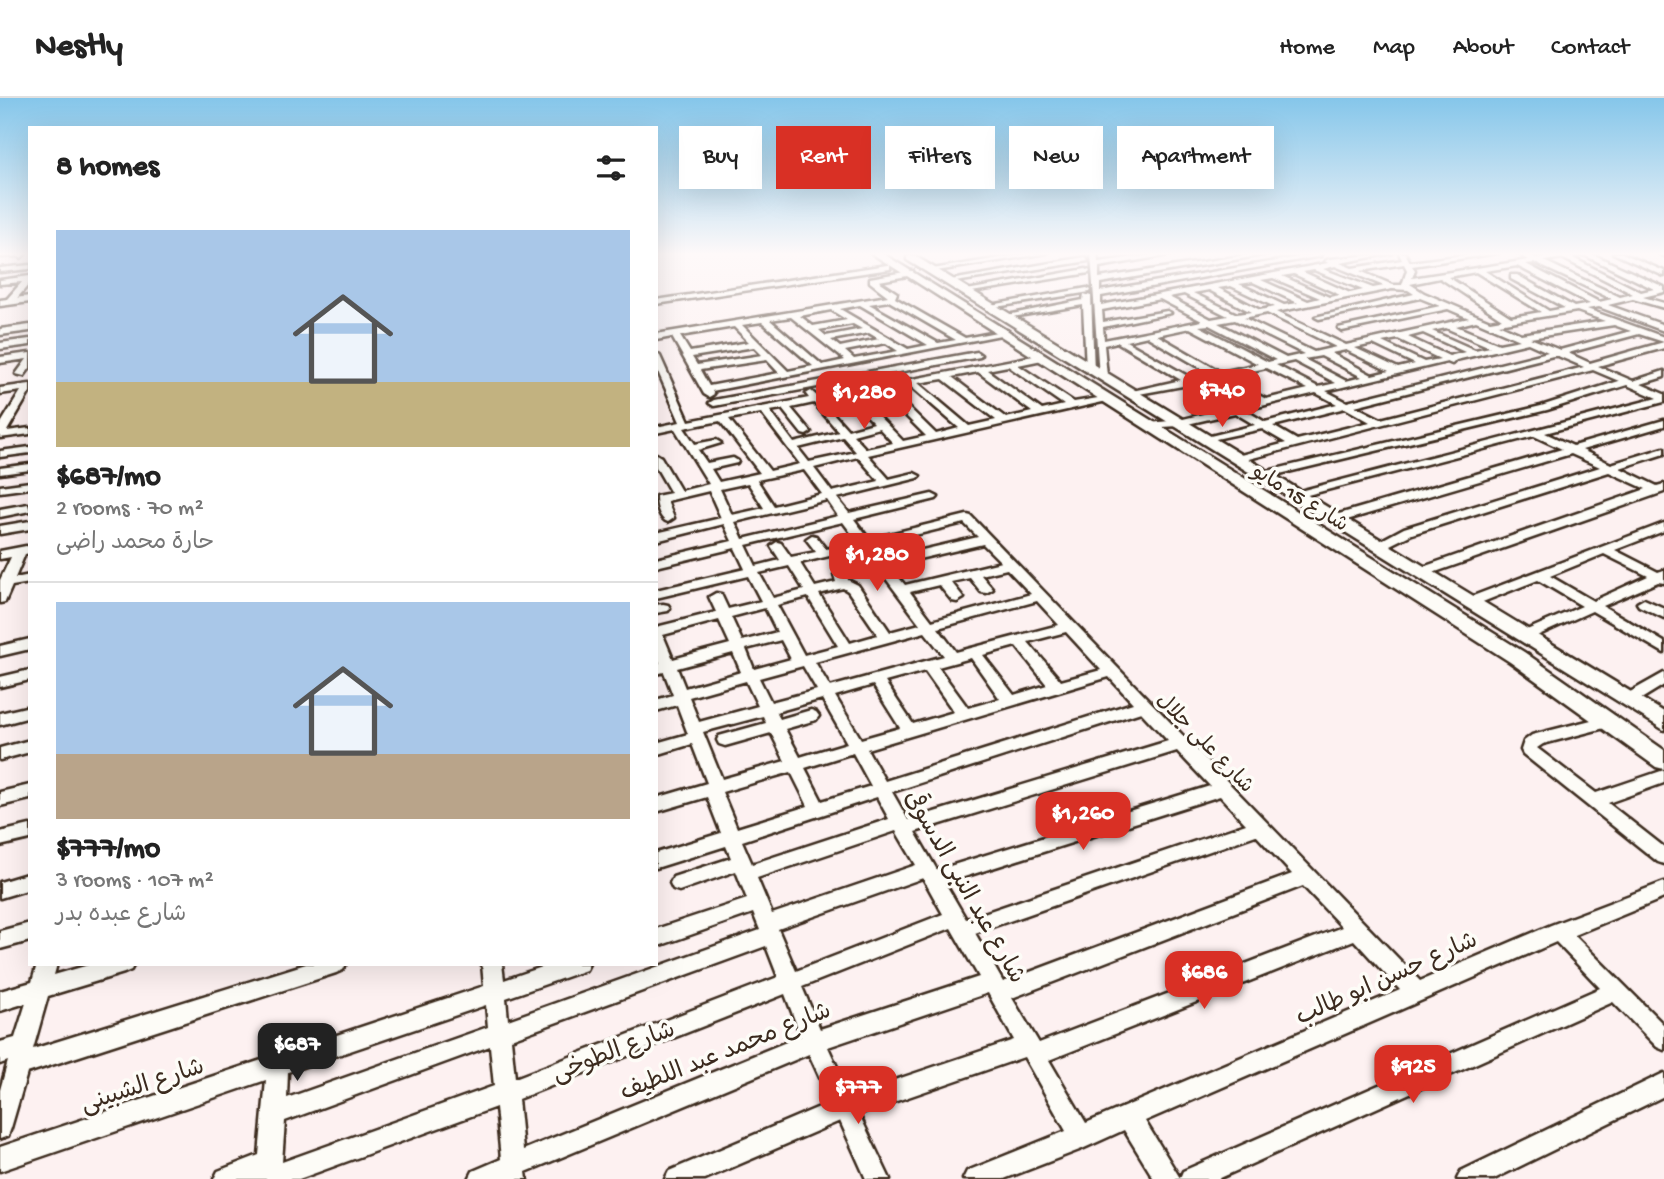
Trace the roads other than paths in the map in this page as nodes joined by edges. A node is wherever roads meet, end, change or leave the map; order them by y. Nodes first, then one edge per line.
1 (858, 303) edge
2 (861, 303) edge
3 (899, 303) edge
4 (976, 303) edge
5 (1019, 303) edge
6 (1072, 303) edge
7 (1087, 303) edge
8 (1097, 303) edge
9 (1120, 303) edge
10 (1149, 303) edge
11 (1175, 303) edge
12 (1209, 303) edge
13 (1246, 303) edge
14 (1274, 303) edge
15 (1382, 303) edge
16 (1439, 303) edge
17 (1484, 303) edge
18 (1532, 303) edge
19 (1565, 303) edge
20 (1596, 303) edge
21 (1606, 303) edge
22 (1625, 303) edge
23 (1307, 304) edge
24 (1599, 305) junction
25 (1296, 306) junction
26 (1097, 307) junction
27 (1446, 307) junction
28 (833, 308) junction
29 (1284, 308) junction
30 (1576, 309) junction
31 (992, 311) junction
32 (1264, 312) junction
33 (1167, 313) junction
34 (1549, 314) junction
35 (793, 315) junction
36 (1237, 317) junction
37 (1319, 317) junction
38 (1664, 317) edge
39 (765, 320) junction
40 (1473, 320) junction
41 (1510, 320) junction
42 (854, 321) junction
43 (1210, 322) junction
44 (1616, 322) junction
45 (1485, 324) junction
46 (1099, 325) junction
47 (1445, 325) junction
48 (1191, 326) junction
49 (28, 328) edge
50 (1342, 328) junction
51 (1664, 328) edge
52 (740, 329) junction
53 (812, 329) junction
54 (870, 330) junction
55 (1422, 330) junction
56 (1640, 331) junction
57 (0, 332) edge
58 (1007, 334) junction
59 (1151, 335) junction
60 (1399, 336) junction
61 (658, 337) edge
62 (678, 338) junction
63 (824, 339) junction
64 (1520, 339) junction
65 (887, 340) junction
66 (1119, 340) junction
67 (1664, 340) edge
68 (28, 342) edge
69 (1374, 342) junction
70 (1100, 343) junction
71 (755, 344) junction
72 (966, 345) junction
73 (1664, 345) edge
74 (0, 346) edge
75 (936, 346) junction
76 (1499, 347) junction
77 (1347, 348) junction
78 (838, 350) junction
79 (907, 352) junction
80 (1474, 353) junction
81 (1318, 354) junction
82 (1554, 354) junction
83 (687, 355) junction
84 (977, 355) junction
85 (768, 357) junction
86 (1044, 357) junction
87 (28, 359) edge
88 (1296, 359) junction
89 (1449, 359) junction
90 (0, 360) edge
91 (658, 361) edge
92 (1285, 361) junction
93 (853, 362) junction
94 (28, 363) edge
95 (1009, 363) junction
96 (1423, 365) junction
97 (993, 366) junction
98 (1264, 366) junction
99 (694, 368) junction
100 (820, 368) junction
101 (1589, 368) junction
102 (979, 369) junction
103 (783, 371) junction
104 (1096, 372) junction
105 (1397, 372) junction
106 (1478, 373) junction
107 (22, 374) dead end
108 (1664, 374) edge
109 (1218, 375) junction
110 (945, 376) junction
111 (1371, 378) junction
112 (1449, 380) junction
113 (911, 382) junction
114 (1191, 382) junction
115 (1629, 383) junction
116 (1179, 384) junction
117 (1345, 384) junction
118 (704, 385) junction
119 (1460, 385) dead end
120 (28, 387) edge
121 (805, 387) junction
122 (883, 387) junction
123 (28, 389) edge
124 (1318, 390) junction
125 (0, 391) edge
126 (1471, 391) dead end
127 (851, 393) junction
128 (1304, 393) junction
129 (1132, 394) junction
130 (1482, 396) junction
131 (1107, 398) junction
132 (1664, 398) edge
133 (816, 400) junction
134 (714, 403) junction
135 (1265, 403) junction
136 (784, 406) junction
137 (1073, 406) junction
138 (1347, 406) junction
139 (1334, 409) junction
140 (764, 410) junction
141 (1237, 410) junction
142 (1224, 412) junction
143 (1040, 414) junction
144 (724, 418) junction
145 (1005, 422) junction
146 (1379, 422) junction
147 (1179, 423) junction
148 (1664, 423) edge
149 (686, 425) junction
150 (880, 425) junction
151 (1150, 426) junction
152 (1265, 426) junction
153 (1365, 426) junction
154 (1252, 429) junction
155 (28, 430) edge
156 (658, 430) edge
157 (968, 430) junction
158 (806, 432) dead end
159 (845, 432) junction
160 (1536, 433) junction
161 (0, 434) edge
162 (702, 436) dead end
163 (934, 438) junction
164 (1206, 440) junction
165 (716, 443) dead end
166 (1295, 444) junction
167 (901, 445) junction
168 (793, 446) junction
169 (1281, 447) junction
170 (691, 448) junction
171 (28, 450) edge
172 (1572, 450) junction
173 (1664, 451) edge
174 (0, 454) edge
175 (862, 454) junction
176 (1237, 459) junction
177 (658, 460) edge
178 (733, 461) dead end
179 (809, 466) junction
180 (28, 467) edge
181 (704, 467) junction
182 (1609, 468) junction
183 (0, 471) edge
184 (766, 475) junction
185 (1263, 475) junction
186 (914, 476) dead end
187 (751, 479) junction
188 (886, 482) junction
189 (28, 485) edge
190 (715, 487) junction
191 (0, 489) edge
192 (1661, 490) edge
193 (678, 495) junction
194 (1296, 495) junction
195 (831, 496) junction
196 (932, 497) dead end
197 (658, 499) edge
198 (0, 513) edge
199 (27, 513) edge
200 (769, 514) junction
201 (800, 514) dead end
202 (848, 517) junction
203 (668, 518) dead end
204 (1336, 519) junction
205 (728, 520) junction
206 (1664, 527) edge
207 (0, 530) edge
208 (811, 533) junction
209 (658, 537) edge
210 (987, 539) junction
211 (777, 540) junction
212 (866, 542) junction
213 (738, 543) junction
214 (1380, 546) junction
215 (25, 550) edge
216 (1605, 550) junction
217 (823, 553) junction
218 (0, 555) edge
219 (790, 561) junction
220 (658, 563) edge
221 (882, 564) junction
222 (1010, 564) junction
223 (752, 571) junction
224 (1422, 572) junction
225 (973, 573) junction
226 (1539, 575) junction
227 (1662, 577) edge
228 (28, 579) edge
229 (942, 580) junction
230 (844, 583) junction
231 (3, 584) edge
232 (986, 589) dead end
233 (902, 590) junction
234 (811, 592) junction
235 (658, 594) edge
236 (716, 597) dead end
237 (1039, 597) junction
238 (957, 598) dead end
239 (0, 599) edge
240 (1470, 602) junction
241 (1644, 603) dead end
242 (768, 604) junction
243 (1590, 605) junction
244 (1664, 614) edge
245 (723, 615) junction
246 (930, 626) junction
247 (1067, 627) junction
248 (658, 633) edge
249 (785, 634) junction
250 (1525, 636) junction
251 (887, 638) junction
252 (1019, 640) junction
253 (28, 644) edge
254 (658, 645) edge
255 (737, 646) junction
256 (1664, 648) edge
257 (847, 649) junction
258 (0, 651) edge
259 (974, 652) junction
260 (953, 658) junction
261 (804, 661) junction
262 (929, 665) junction
263 (662, 667) edge
264 (1110, 672) junction
265 (750, 675) junction
266 (28, 676) edge
267 (1664, 678) edge
268 (876, 679) junction
269 (0, 682) edge
270 (1057, 687) junction
271 (826, 693) junction
272 (681, 696) junction
273 (1628, 700) junction
274 (1010, 701) junction
275 (658, 705) edge
276 (1142, 706) junction
277 (767, 709) junction
278 (28, 712) edge
279 (964, 714) junction
280 (811, 716) dead end
281 (0, 719) edge
282 (1611, 721) junction
283 (1664, 722) edge
284 (776, 726) junction
285 (909, 730) junction
286 (695, 733) junction
287 (725, 740) dead end
288 (1179, 744) junction
289 (857, 746) junction
290 (28, 747) edge
291 (658, 748) edge
292 (0, 754) edge
293 (1664, 761) edge
294 (796, 764) junction
295 (1664, 776) edge
296 (714, 788) junction
297 (881, 789) junction
298 (1222, 789) junction
299 (28, 792) edge
300 (0, 799) edge
301 (1593, 801) junction
302 (658, 804) edge
303 (818, 808) junction
304 (902, 825) junction
305 (1258, 827) junction
306 (28, 832) edge
307 (731, 837) junction
308 (0, 839) edge
309 (1664, 857) edge
310 (658, 860) edge
311 (744, 868) junction
312 (931, 874) junction
313 (1306, 877) junction
314 (28, 882) edge
315 (679, 883) dead end
316 (0, 890) edge
317 (1664, 890) edge
318 (758, 903) junction
319 (959, 923) junction
320 (769, 930) junction
321 (1357, 930) junction
322 (1558, 931) junction
323 (28, 933) edge
324 (658, 937) edge
325 (0, 940) edge
326 (46, 966) edge
327 (117, 966) edge
328 (330, 966) edge
329 (492, 966) edge
330 (573, 966) edge
331 (790, 982) junction
332 (996, 987) junction
333 (39, 990) junction
334 (1616, 991) junction
335 (1416, 992) junction
336 (494, 993) junction
337 (0, 1002) edge
338 (498, 1034) junction
339 (1662, 1036) edge
340 (814, 1041) junction
341 (1032, 1050) junction
342 (11, 1065) edge
343 (278, 1067) junction
344 (1664, 1084) edge
345 (504, 1093) junction
346 (844, 1108) junction
347 (274, 1114) junction
348 (1129, 1117) junction
349 (0, 1129) edge
350 (1083, 1138) junction
351 (0, 1159) edge
352 (514, 1172) edge
353 (270, 1174) edge
354 (226, 1179) edge
355 (481, 1179) edge
356 (677, 1179) edge
357 (878, 1179) edge
358 (975, 1179) edge
359 (1168, 1179) edge
360 (1191, 1179) edge
361 (1469, 1179) edge

1 - 28 street
2 - 75 street
3 - 72 street
4 - 31 main road, شارع 15 مايو
5 - 31 street
6 - 31 street
7 - 104 street
8 - 26 street
9 - 26 street
10 - 33 street
11 - 43 street
12 - 36 street
13 - 32 street
14 - 29 street
15 - 37 street
16 - 27 street
17 - 41 street
18 - 34 street
19 - 30 street
20 - 24 street
21 - 24 street
22 - 38 street
23 - 25 street
24 - 30 street
24 - 51 street
25 - 29 street
25 - 37 street
26 - 46 street
27 - 40 street
27 - 50 street
28 - 35 street
28 - 42 street
29 - 32 street
30 - 34 street
30 - 44 street
31 - 58 main road, شارع 15 مايو
31 - 104 main road, شارع 15 مايو
32 - 36 street
32 - 77 street
33 - 46 street
33 - 48 street
34 - 41 street
35 - 39 street
35 - 53 street
36 - 43 street
36 - 81 street
37 - 50 street
39 - 52 street
39 - 100 street
40 - 45 street
40 - 47 street
41 - 45 street
42 - 53 street
42 - 54 street
43 - 48 street
43 - 92 street
44 - 56 street
44 - 64 street
45 - 64 street
46 - 70 street
47 - 55 street
47 - 76 street
48 - 59 street
48 - 98 street
49 - 57 street
50 - 69 street
52 - 62 street
52 - 71 street
53 - 63 street
54 - 63 street
54 - 65 street
55 - 60 street
55 - 80 street
56 - 67 street
56 - 82 street
58 - 72 street
58 - 86 main road, شارع 15 مايو
59 - 66 street
59 - 109 street
60 - 69 street
60 - 89 street
61 - 62 street
62 - 83 street
63 - 78 street
64 - 76 street
64 - 82 street
65 - 78 street
65 - 79 street
66 - 70 street
66 - 114 street
68 - 74 street
69 - 77 street
69 - 96 street
70 - 104 street
71 - 83 street
71 - 85 street
72 - 75 street
72 - 84 street
73 - 101 street
75 - 79 street
76 - 80 street
77 - 81 street
77 - 105 street
78 - 93 street
79 - 93 street
80 - 89 street
81 - 88 street
81 - 111 street
82 - 101 street
82 - 106 street
83 - 99 street
84 - 97 street
84 - 121 street
85 - 99 street
85 - 103 street
86 - 95 street
86 - 131 main road, شارع 15 مايو
87 - 90 street
88 - 92 street
88 - 117 street
89 - 96 street
89 - 106 street
91 - 149 street
92 - 98 street
93 - 100 street
94 - 107 street
95 - 97 street
95 - 137 street
96 - 105 street
97 - 102 street
98 - 109 street
98 - 124 street
98 - 128 street
99 - 118 street
100 - 103 street
101 - 115 street
101 - 130 street
102 - 110 street
102 - 143 street
103 - 118 street
104 - 129 main road, شارع 15 مايو
105 - 111 street
106 - 112 street
108 - 115 street
109 - 114 street
109 - 135 street
110 - 113 street
110 - 145 street
111 - 117 street
112 - 119 street
112 - 138 street
113 - 122 street
113 - 157 street
114 - 116 street
114 - 141 street
115 - 132 street
115 - 185 street
116 - 129 street
116 - 142 street
117 - 124 street
118 - 134 street
120 - 125 street
121 - 133 street
121 - 134 street
122 - 127 street
122 - 163 street
123 - 161 street
124 - 128 street
124 - 138 street
126 - 130 street
127 - 133 street
127 - 150 street
128 - 135 street
128 - 139 street
129 - 147 main road, شارع 15 مايو
130 - 146 street
131 - 137 street
131 - 151 main road, شارع 15 مايو
132 - 160 street
133 - 136 street
133 - 159 street
134 - 144 street
135 - 141 street
136 - 140 street
136 - 158 street
137 - 143 street
138 - 139 street
138 - 146 street
139 - 152 street
139 - 153 street
140 - 144 street
140 - 168 street
141 - 142 street
141 - 152 street
142 - 147 street
142 - 154 street
143 - 145 street
144 - 149 street
144 - 184 street
145 - 157 street
146 - 153 street
147 - 151 street
147 - 164 main road, شارع 15 مايو
148 - 172 street
149 - 156 street
149 - 162 street
149 - 170 street, شارع عبد النبى الدسوقى
150 - 159 street
150 - 167 street
151 - 282 main road, شارع 15 مايو
152 - 154 street
152 - 166 street
153 - 166 street
154 - 164 street
154 - 169 street
155 - 161 street
157 - 163 street
159 - 168 street
159 - 175 street
160 - 172 street
160 - 194 street
163 - 167 street
164 - 176 main road, شارع 15 مايو
165 - 170 street
166 - 169 street
167 - 175 street
168 - 179 street
169 - 176 street
170 - 181 street, شارع عبد النبى الدسوقى
171 - 174 street
172 - 182 street
172 - 204 street
173 - 182 street
175 - 179 street
175 - 188 street
176 - 185 main road, شارع 15 مايو
177 - 193 street
178 - 181 street
179 - 184 street
179 - 195 street
180 - 183 street
181 - 190 street, شارع عبد النبى الدسوقى
182 - 192 street
182 - 214 street
184 - 187 street
185 - 194 main road, شارع 15 مايو
186 - 188 street
187 - 190 street
187 - 200 street
188 - 195 street
189 - 191 street
190 - 193 street
190 - 205 street, شارع عبد النبى الدسوقى
192 - 224 street
193 - 197 street
194 - 204 main road, شارع 15 مايو
195 - 200 street
195 - 202 street
196 - 202 street
197 - 203 street
198 - 199 street
199 - 207 street
200 - 205 street
200 - 211 street
201 - 208 street
202 - 208 street
202 - 212 street
204 - 214 main road, شارع 15 مايو
205 - 209 street
205 - 213 street, شارع عبد النبى الدسوقى
206 - 216 street
208 - 211 street
208 - 217 street
210 - 212 street, شارع على جلال
210 - 221 street
210 - 222 street, شارع على جلال
211 - 213 street
211 - 219 street
212 - 217 street
212 - 221 street
213 - 220 street
213 - 223 street, شارع عبد النبى الدسوقى
214 - 224 main road, شارع 15 مايو
215 - 218 street
215 - 231 street
216 - 226 street
216 - 227 street
217 - 219 street
219 - 223 street
219 - 234 street
221 - 230 street
221 - 233 street
222 - 225 street
222 - 237 street, شارع على جلال
223 - 235 street
223 - 242 street, شارع عبد النبى الدسوقى
224 - 240 main road, شارع 15 مايو
225 - 229 street
225 - 232 street
226 - 240 street
226 - 243 street
227 - 243 street
228 - 231 street
229 - 233 street
229 - 238 street
230 - 234 street
230 - 251 street
231 - 239 street
233 - 246 street
234 - 242 street
234 - 257 street
236 - 245 street
237 - 246 street
237 - 247 street, شارع على جلال
240 - 250 main road, شارع 15 مايو
241 - 244 street
242 - 245 street
242 - 249 street, شارع عبد النبى الدسوقى
243 - 250 street
243 - 256 street
245 - 248 street
245 - 255 street
246 - 251 street
246 - 260 street
247 - 252 street
247 - 264 street, شارع على جلال
249 - 255 street
249 - 261 street, شارع عبد النبى الدسوقى
250 - 273 main road, شارع 15 مايو
251 - 257 street
252 - 259 street
252 - 270 street
253 - 258 street
254 - 263 street
255 - 263 street
255 - 265 street
257 - 261 street
259 - 260 street
259 - 274 street
260 - 262 street
261 - 265 street
261 - 271 street, شارع عبد النبى الدسوقى
262 - 268 street
262 - 279 street
263 - 272 street
264 - 270 street
264 - 276 street, شارع على جلال
265 - 272 street
265 - 277 street
266 - 269 street
267 - 273 street
268 - 271 street
268 - 285 street
270 - 274 street
271 - 277 street
271 - 289 street, شارع عبد النبى الدسوقى
272 - 275 street
272 - 286 street
273 - 283 main road, شارع 15 مايو
274 - 279 street
276 - 288 street, شارع على جلال
276 - 297 street
277 - 284 street
277 - 286 street
278 - 281 street
279 - 285 street
280 - 284 street
282 - 293 main road, شارع 15 مايو
282 - 301 street
284 - 287 street
284 - 294 street
285 - 289 street
286 - 291 street
286 - 296 street
288 - 298 street, شارع على جلال
288 - 304 street
289 - 294 street
289 - 297 street, شارع عبد النبى الدسوقى
290 - 292 street
294 - 296 street
294 - 303 street
295 - 301 street
296 - 302 street
296 - 307 street
297 - 303 street
297 - 304 street, شارع عبد النبى الدسوقى
298 - 305 street, شارع على جلال
298 - 312 street
299 - 300 street
301 - 309 street
303 - 307 street
304 - 311 street
304 - 312 street, شارع عبد النبى الدسوقى
305 - 313 street, شارع على جلال
305 - 319 street, شارع الطوخى
306 - 308 street
307 - 310 street
307 - 311 street
311 - 315 street
311 - 318 street
312 - 319 street, شارع عبد النبى الدسوقى
312 - 320 street
313 - 321 street, شارع على جلال
313 - 332 street, شارع محمد عبد اللطيف
314 - 316 street
317 - 322 street, شارع حسن ابو طالب
318 - 320 street
318 - 324 street
319 - 331 street, شارع الطوخى
319 - 332 street, شارع عبد النبى الدسوقى
320 - 331 street
320 - 338 street
321 - 335 street, شارع على جلال
321 - 341 street
322 - 334 street
322 - 335 street, شارع حسن ابو طالب
323 - 325 street
326 - 333 street
327 - 333 street
328 - 342 street
329 - 336 street
330 - 336 street, شارع الشبينى
331 - 340 street
331 - 345 street, شارع الطوخى
332 - 340 street, شارع محمد عبد اللطيف
332 - 341 street, شارع عبد النبى الدسوقى
333 - 337 street
333 - 342 street
334 - 339 street
334 - 360 street
335 - 348 street, شارع حسن ابو طالب
336 - 338 street
336 - 343 street, شارع الشبينى
338 - 345 street
338 - 347 street
340 - 346 street
340 - 352 street, شارع محمد عبد اللطيف
341 - 346 street
341 - 350 street, شارع عبد النبى الدسوقى
342 - 349 street
343 - 347 street
343 - 351 street, شارع الشبينى
344 - 361 street
345 - 352 street
345 - 353 street, شارع الطوخى
346 - 356 street
346 - 357 street
347 - 353 street
348 - 350 street, شارع حسن ابو طالب
348 - 359 street
350 - 358 street, شارع حسن ابو طالب
352 - 355 street, شارع محمد عبد اللطيف
353 - 354 street, شارع الطوخى

